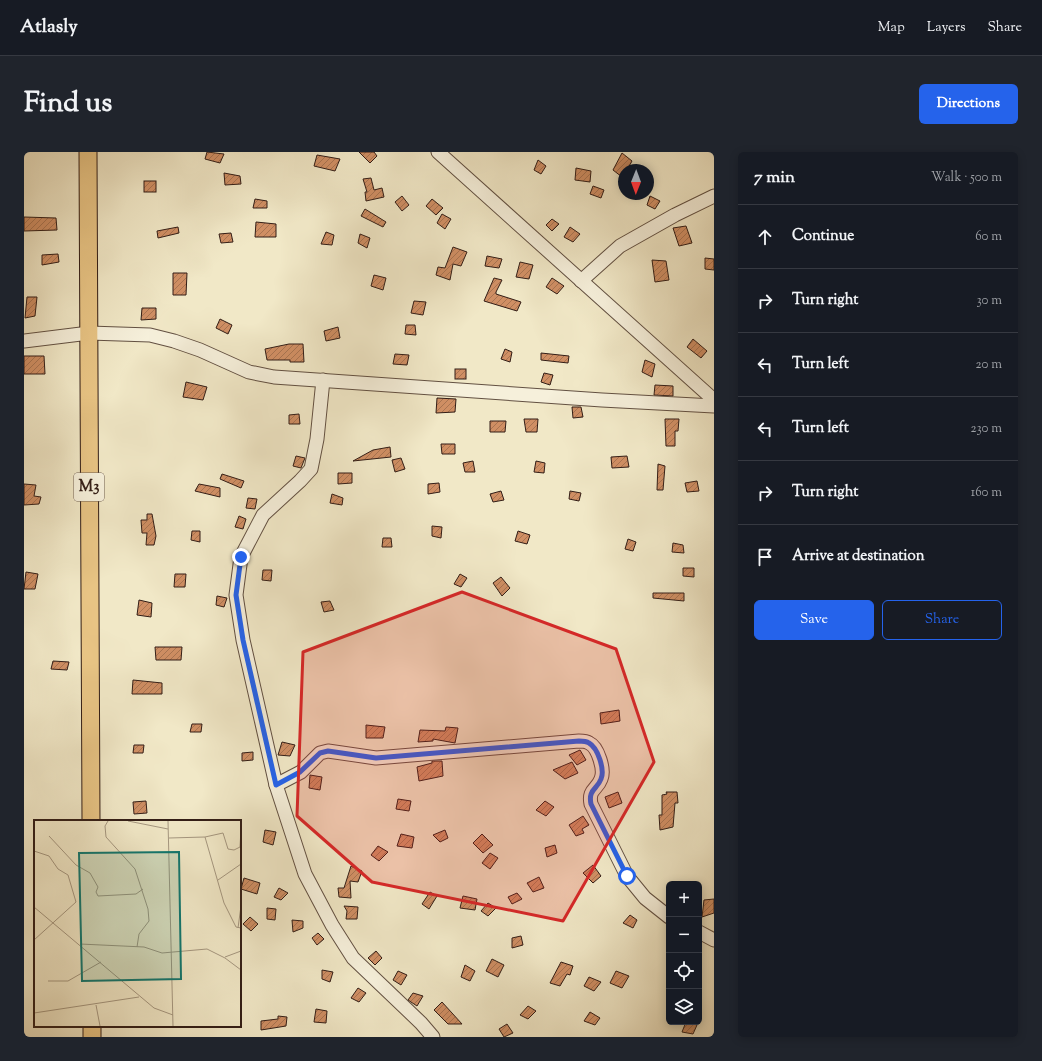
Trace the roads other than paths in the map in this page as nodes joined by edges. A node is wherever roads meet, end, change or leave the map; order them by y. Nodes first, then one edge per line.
1 (88, 152) edge
2 (438, 152) edge
3 (714, 196) edge
4 (581, 281) junction
5 (89, 333) junction
6 (24, 341) edge
7 (323, 380) junction
8 (714, 400) edge
9 (714, 406) edge
10 (276, 785) junction
11 (91, 820) edge
12 (666, 915) edge
13 (702, 934) edge
14 (714, 940) edge
15 (433, 1037) edge

1 - 5 main road, M3
2 - 4 street
3 - 4 street
4 - 8 street
5 - 6 street
5 - 7 street
5 - 11 main road, M3
7 - 9 street
7 - 10 street
10 - 12 street
10 - 15 street
13 - 14 street

